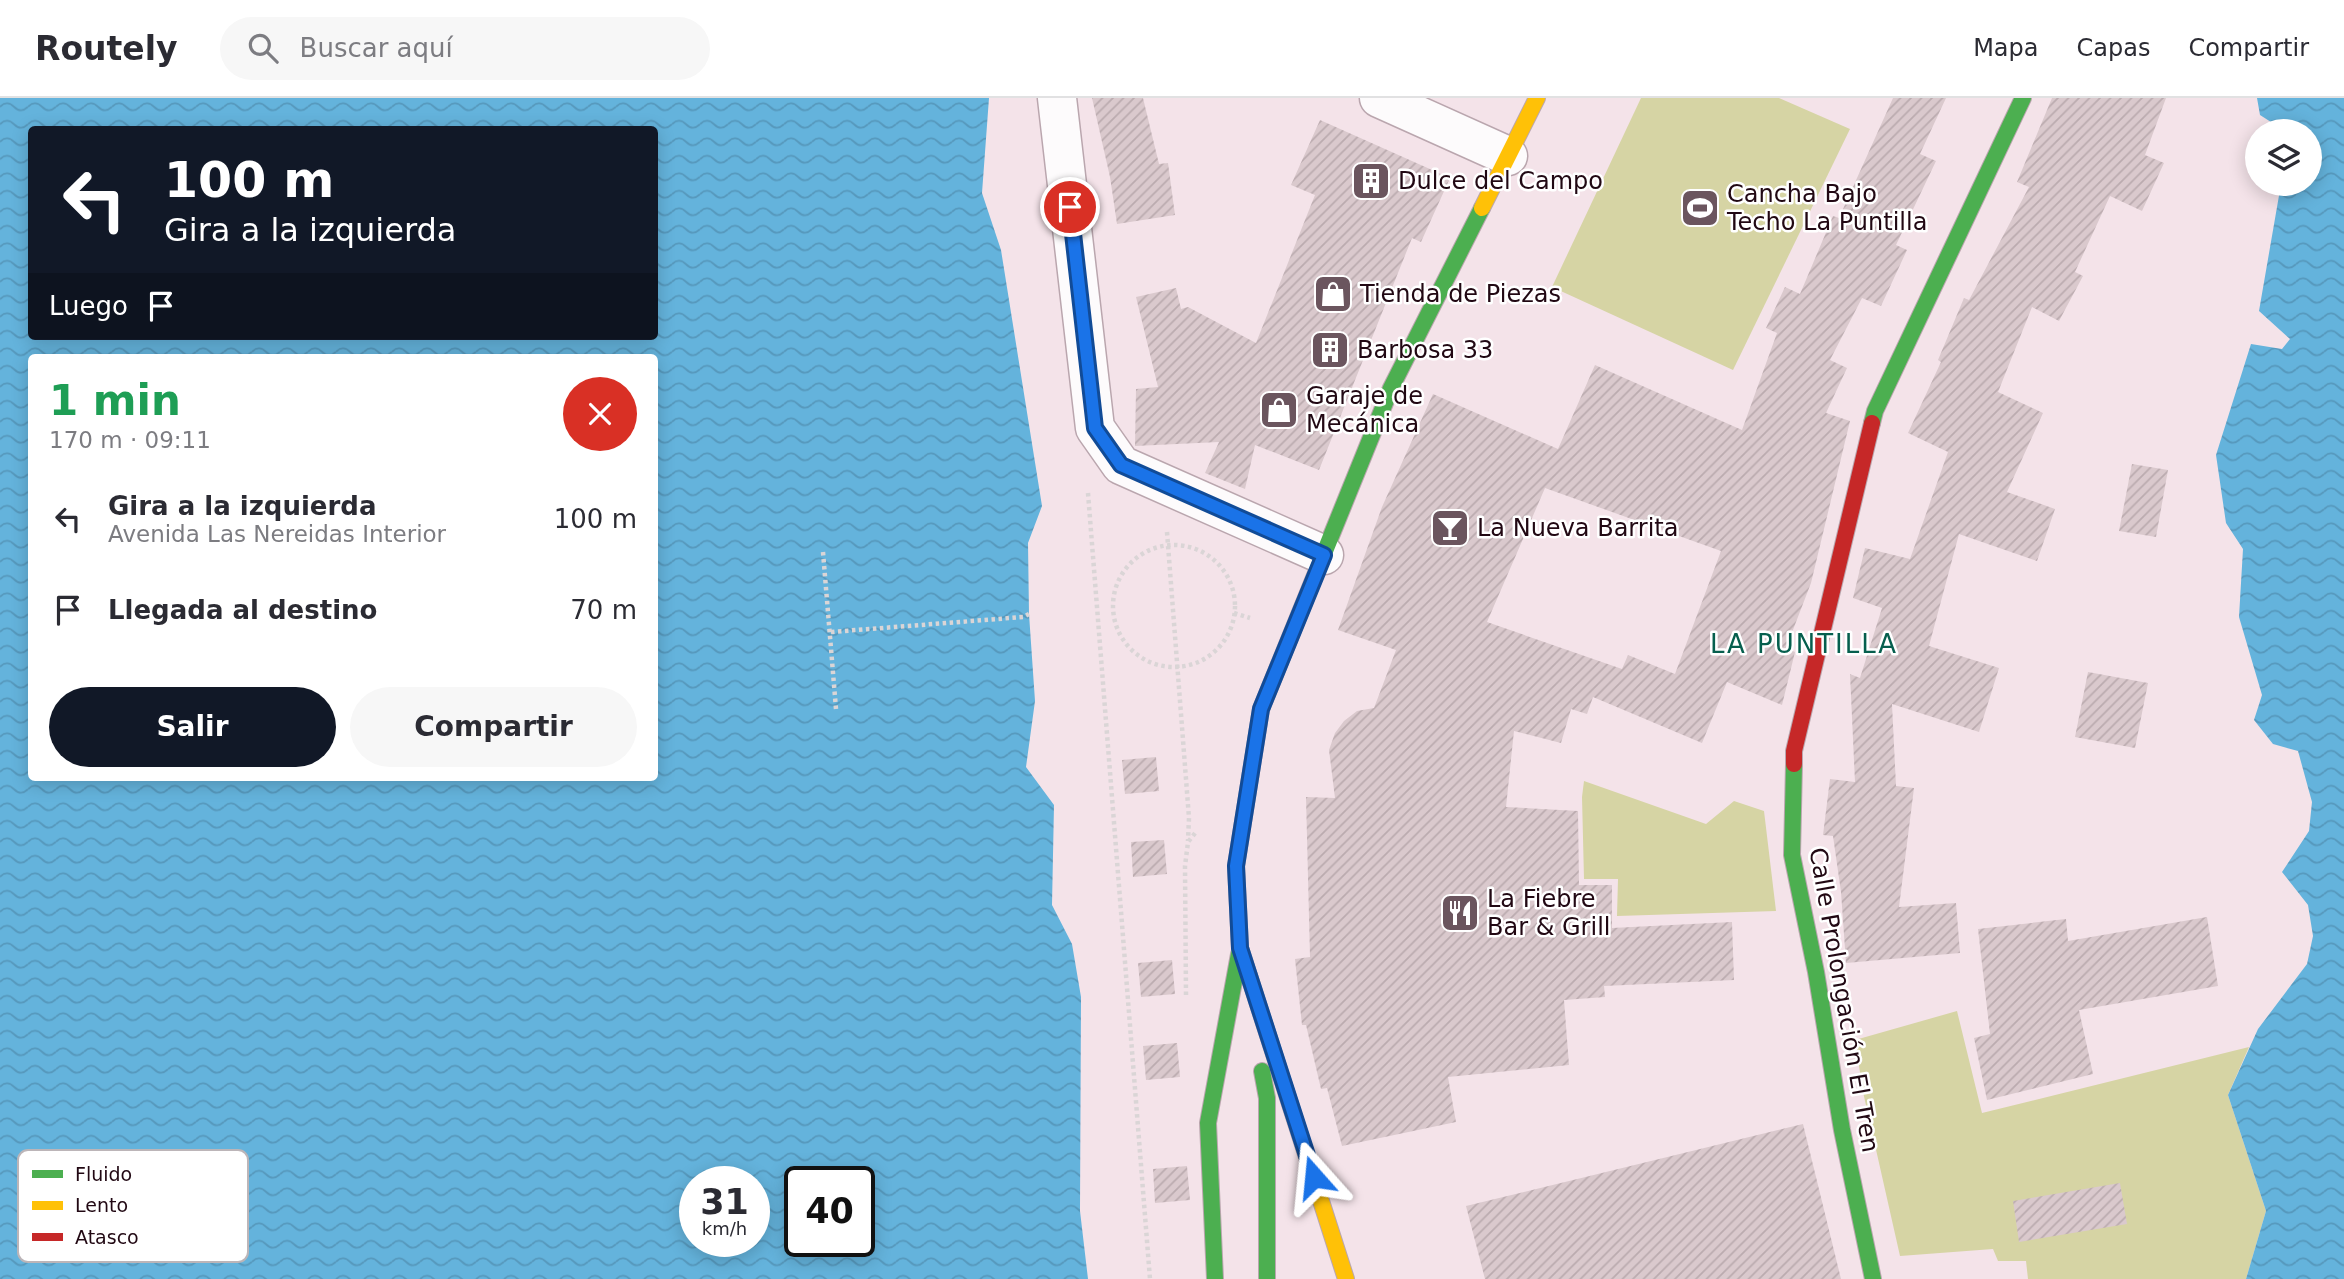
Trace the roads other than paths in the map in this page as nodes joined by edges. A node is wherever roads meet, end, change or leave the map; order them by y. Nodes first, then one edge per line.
1 (1057, 98) edge
2 (1379, 98) edge
3 (1537, 98) edge
4 (2024, 98) edge
5 (1508, 156) junction
6 (1324, 555) junction
7 (1240, 948) junction
8 (1215, 1279) edge
9 (1267, 1279) edge
10 (1346, 1279) edge
11 (1873, 1279) edge

1 - 6 street
2 - 5 street
3 - 5 street
4 - 11 street, Calle Prolongación El Tren
5 - 6 street
6 - 7 street
7 - 8 street
7 - 9 street
7 - 10 street

